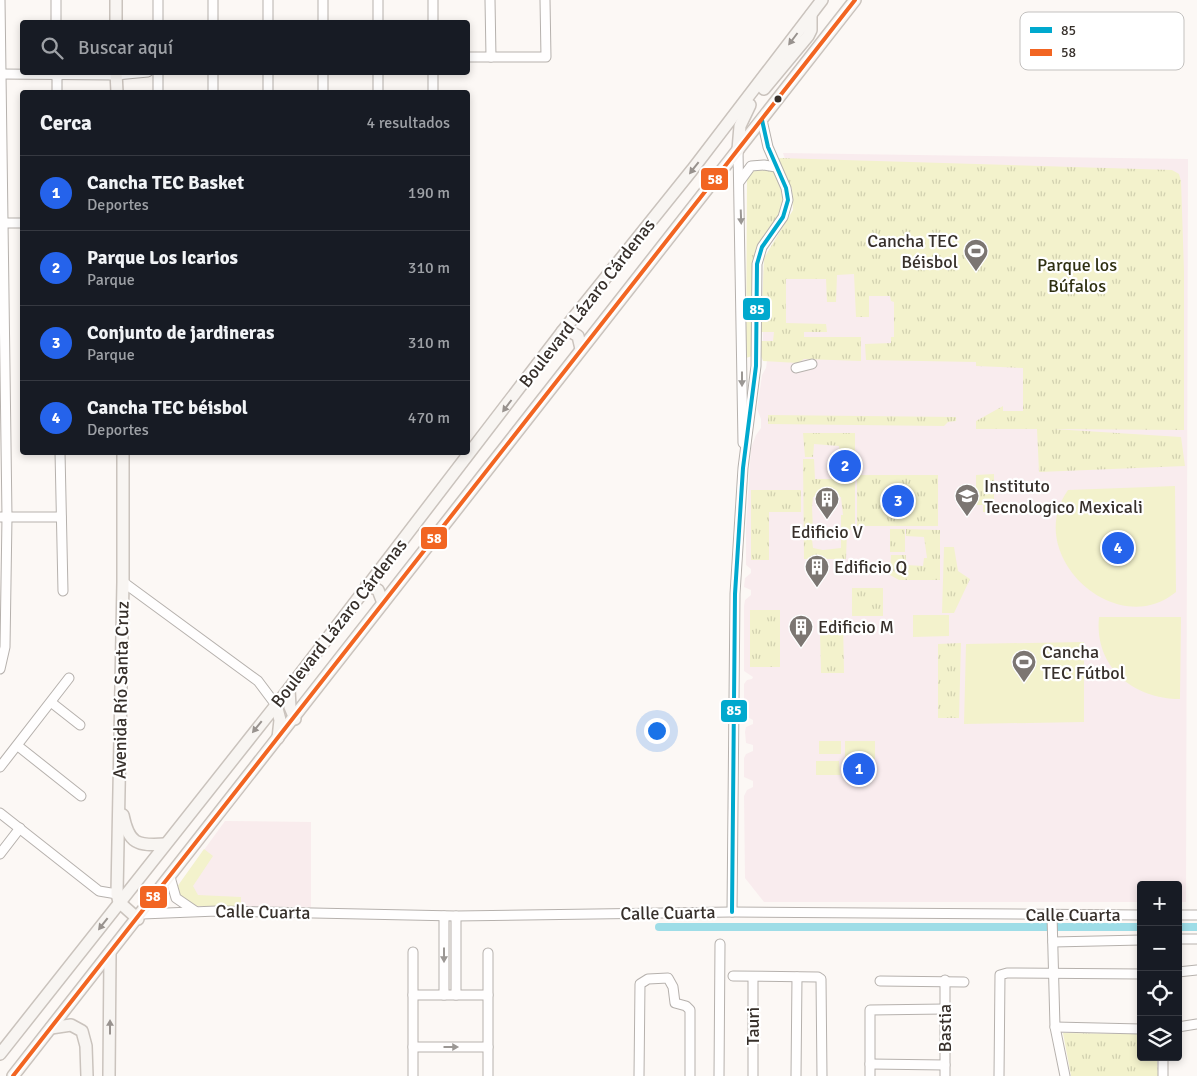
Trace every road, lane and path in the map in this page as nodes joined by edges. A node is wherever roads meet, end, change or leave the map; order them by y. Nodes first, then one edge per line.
1 (0, 0) edge
2 (56, 0) edge
3 (116, 0) edge
4 (158, 0) edge
5 (213, 0) edge
6 (268, 0) edge
7 (323, 0) edge
8 (378, 0) edge
9 (433, 0) edge
10 (490, 0) edge
11 (545, 0) edge
12 (822, 0) edge
13 (855, 0) edge
14 (811, 15) junction
15 (56, 20) edge
16 (116, 20) edge
17 (158, 20) edge
18 (213, 20) edge
19 (268, 20) edge
20 (323, 20) edge
21 (378, 20) edge
22 (433, 20) edge
23 (470, 57) edge
24 (491, 57) junction
25 (0, 74) edge
26 (20, 74) edge
27 (57, 75) edge
28 (116, 75) edge
29 (158, 75) edge
30 (213, 75) edge
31 (268, 75) edge
32 (323, 75) edge
33 (378, 75) edge
34 (433, 75) edge
35 (57, 90) edge
36 (117, 90) edge
37 (158, 90) edge
38 (213, 90) edge
39 (268, 90) edge
40 (323, 90) edge
41 (378, 90) edge
42 (433, 90) edge
43 (762, 120) junction
44 (738, 150) junction
45 (776, 167) junction
46 (740, 182) junction
47 (2, 223) edge
48 (20, 223) edge
49 (562, 332) junction
50 (581, 348) junction
51 (742, 359) junction
52 (756, 359) junction
53 (812, 364) dead end
54 (796, 368) dead end
55 (470, 452) edge
56 (60, 455) edge
57 (123, 455) edge
58 (468, 455) edge
59 (743, 468) junction
60 (3, 517) edge
61 (61, 517) junction
62 (123, 582) junction
63 (368, 585) junction
64 (63, 591) dead end
65 (382, 603) junction
66 (0, 669) edge
67 (69, 678) dead end
68 (289, 689) junction
69 (52, 703) junction
70 (276, 705) junction
71 (295, 718) junction
72 (80, 725) dead end
73 (277, 740) junction
74 (18, 746) junction
75 (0, 767) edge
76 (81, 796) dead end
77 (119, 796) junction
78 (0, 812) edge
79 (20, 828) junction
80 (165, 844) junction
81 (0, 854) edge
82 (170, 877) junction
83 (118, 898) junction
84 (195, 912) junction
85 (732, 912) junction
86 (1137, 915) edge
87 (1182, 915) edge
88 (1197, 915) edge
89 (444, 916) junction
90 (456, 916) junction
91 (140, 917) junction
92 (1052, 918) junction
93 (1182, 939) edge
94 (1197, 939) edge
95 (1053, 940) junction
96 (1137, 940) edge
97 (720, 944) dead end
98 (413, 952) dead end
99 (488, 953) dead end
100 (110, 954) junction
101 (1197, 970) edge
102 (1182, 972) edge
103 (1137, 974) edge
104 (1054, 975) junction
105 (733, 976) dead end
106 (753, 977) junction
107 (797, 977) junction
108 (945, 980) junction
109 (880, 981) dead end
110 (964, 982) dead end
111 (444, 994) junction
112 (413, 995) junction
113 (456, 995) junction
114 (488, 995) junction
115 (945, 1009) junction
116 (1197, 1024) edge
117 (1182, 1026) edge
118 (50, 1028) junction
119 (1055, 1028) junction
120 (1137, 1029) edge
121 (413, 1047) junction
122 (488, 1048) junction
123 (0, 1054) edge
124 (1163, 1061) edge
125 (870, 1064) junction
126 (945, 1065) junction
127 (13, 1076) edge
128 (87, 1076) edge
129 (110, 1076) edge
130 (413, 1076) edge
131 (488, 1076) edge
132 (639, 1076) edge
133 (690, 1076) edge
134 (719, 1076) edge
135 (752, 1076) edge
136 (796, 1076) edge
137 (822, 1076) edge
138 (870, 1076) edge
139 (945, 1076) edge
140 (999, 1076) edge
141 (1065, 1076) edge
142 (1163, 1076) edge

1 - 25 street
2 - 15 street
3 - 16 main road
4 - 17 street
5 - 18 street
6 - 19 street
7 - 20 street
8 - 21 street
9 - 22 street
10 - 24 street
11 - 24 street
12 - 14 main road, Boulevard Lázaro Cárdenas
13 - 43 main road, Boulevard Lázaro Cárdenas
14 - 44 main road
14 -> 49 main road, Boulevard Lázaro Cárdenas
23 - 24 street
25 - 26 street
25 - 47 street
27 - 35 street
28 - 36 main road
29 - 37 street
30 - 38 street
31 - 39 street
32 - 40 street
33 - 41 street
34 - 42 street
43 - 44 main road, Boulevard Lázaro Cárdenas
43 - 45 street
44 - 46 street
44 - 50 main road, Boulevard Lázaro Cárdenas
45 - 46 street
45 - 52 street
46 -> 51 street
47 - 48 street
47 - 60 street
49 - 50 main road
49 -> 55 main road, Boulevard Lázaro Cárdenas
50 - 65 main road, Boulevard Lázaro Cárdenas
51 - 52 street
51 -> 59 street
52 - 59 street
53 - 54 street
56 - 61 street
57 - 62 main road, Avenida Río Santa Cruz
58 -> 63 main road, Boulevard Lázaro Cárdenas
59 - 85 street
60 - 61 street
60 - 66 street
61 - 64 street
62 - 70 street
62 - 77 main road, Avenida Río Santa Cruz
63 - 65 main road
63 - 68 main road, Boulevard Lázaro Cárdenas
65 - 71 main road, Boulevard Lázaro Cárdenas
67 - 69 street
68 - 70 main road, Boulevard Lázaro Cárdenas
68 - 71 main road
69 - 72 street
69 - 74 street
70 - 73 main road
70 -> 80 main road, Boulevard Lázaro Cárdenas
71 - 73 main road, Boulevard Lázaro Cárdenas
73 - 82 main road, Boulevard Lázaro Cárdenas
74 - 75 street
74 - 76 street
77 - 80 main road
77 - 83 main road, Avenida Río Santa Cruz
78 - 79 street
79 - 81 street
79 - 83 street
80 - 83 main road, Boulevard Lázaro Cárdenas
82 - 84 street, Calle Cuarta
82 - 91 main road, Boulevard Lázaro Cárdenas
83 - 91 main road
83 -> 123 main road, Boulevard Lázaro Cárdenas
84 - 89 street, Calle Cuarta
84 - 91 street, Calle Cuarta
85 - 90 street, Calle Cuarta
85 - 92 street, Calle Cuarta
86 - 92 street, Calle Cuarta
87 - 88 street
89 - 90 street, Calle Cuarta
89 -> 111 street
90 - 113 street
91 - 100 main road, Boulevard Lázaro Cárdenas
92 - 95 street
93 - 94 street
95 - 96 street
95 - 104 street
97 - 134 street
98 - 112 street
99 - 114 street
100 - 118 main road, Boulevard Lázaro Cárdenas
129 -> 100 main road
101 - 102 street
103 - 104 street
104 - 119 street
104 - 140 street
105 - 106 street
106 - 107 street
106 - 135 street, Tauri
107 - 136 street
107 - 137 street
108 - 109 street
108 - 110 street
108 - 115 street, Bastia
111 - 112 street
111 - 113 street
112 - 121 street
113 - 114 street
114 - 122 street
115 - 125 street
115 - 126 street, Bastia
116 - 117 street
118 - 127 main road, Boulevard Lázaro Cárdenas
118 - 128 main road
119 - 120 street
119 - 141 street
121 -> 122 street
121 - 130 street
122 - 131 street
124 - 142 street
125 - 126 street
125 - 138 street
126 - 139 street, Bastia
132 - 133 street

